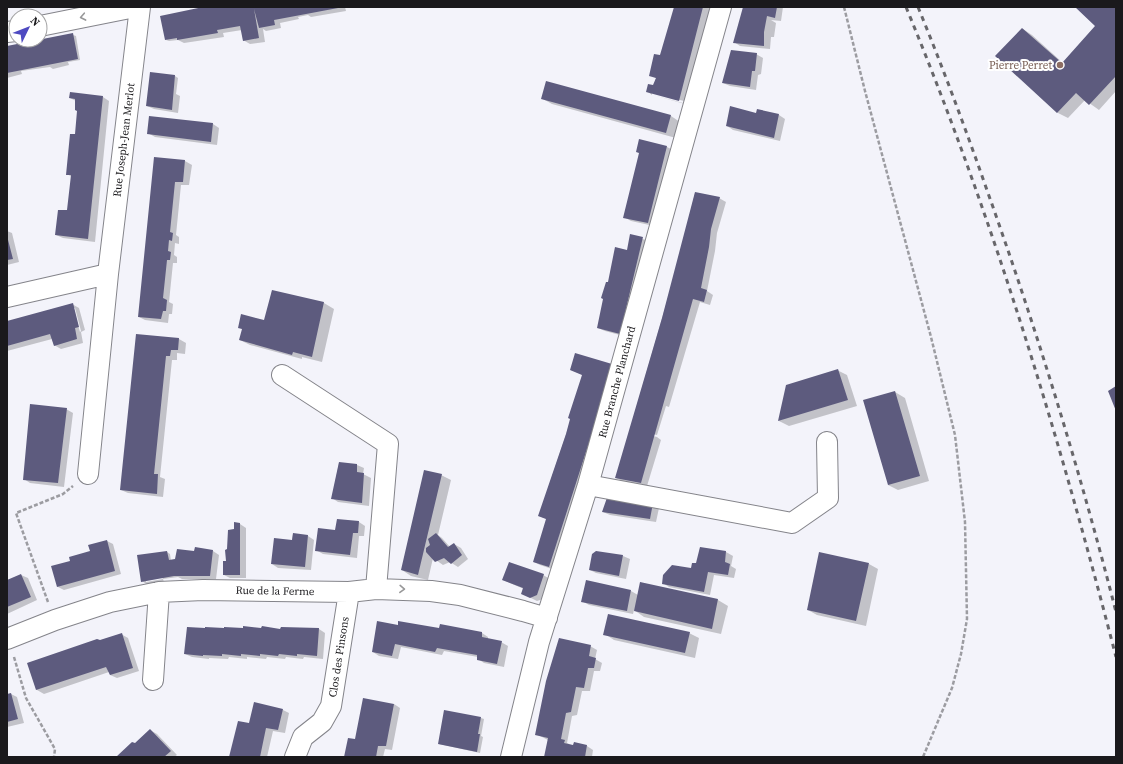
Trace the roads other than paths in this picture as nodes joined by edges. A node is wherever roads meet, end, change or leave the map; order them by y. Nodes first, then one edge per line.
1 (135, 7) edge
2 (140, 7) edge
3 (721, 7) edge
4 (48, 24) edge
5 (108, 274) junction
6 (7, 297) edge
7 (282, 375) dead end
8 (827, 442) dead end
9 (88, 474) road end
10 (588, 485) junction
11 (376, 588) junction
12 (159, 592) junction
13 (349, 592) junction
14 (547, 618) junction
15 (8, 638) edge
16 (153, 680) dead end
17 (295, 757) edge
18 (511, 757) edge

1 -> 4 street
2 - 5 street, Rue Joseph-Jean Merlot
3 - 10 street, Rue Branche Planchard
5 - 6 street
5 - 9 street, Rue Joseph-Jean Merlot
7 - 11 street
8 - 10 street
10 - 14 street, Rue Branche Planchard
11 - 13 street, Rue de la Ferme
11 -> 14 street, Rue de la Ferme
12 - 13 street, Rue de la Ferme
12 - 15 street, Rue de la Ferme
12 - 16 street
13 - 17 street, Clos des Pinsons
14 - 18 street, Rue Branche Planchard

